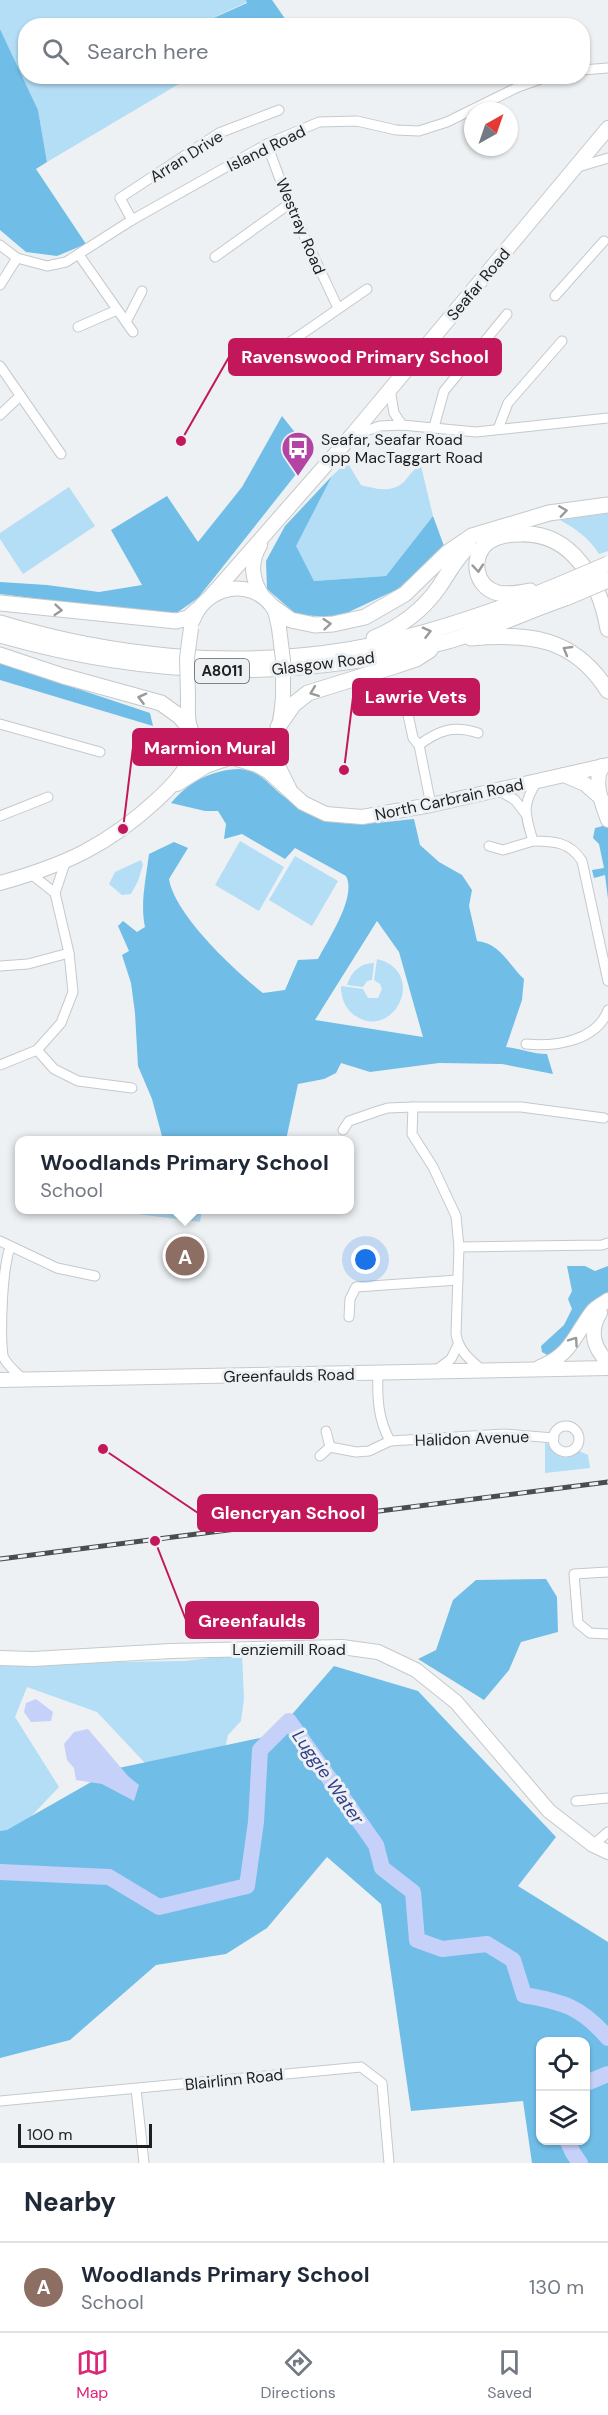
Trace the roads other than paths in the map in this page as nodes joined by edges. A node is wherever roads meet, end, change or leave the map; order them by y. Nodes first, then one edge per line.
1 (608, 68) edge
2 (590, 69) edge
3 (526, 84) edge
4 (279, 110) dead end
5 (608, 130) edge
6 (267, 144) junction
7 (608, 158) edge
8 (573, 170) junction
9 (289, 204) junction
10 (132, 220) junction
11 (608, 230) edge
12 (606, 242) edge
13 (0, 245) edge
14 (79, 255) junction
15 (215, 256) dead end
16 (17, 258) junction
17 (0, 285) edge
18 (367, 289) dead end
19 (142, 291) dead end
20 (555, 296) dead end
21 (338, 308) junction
22 (117, 310) junction
23 (507, 314) dead end
24 (126, 322) junction
25 (78, 327) dead end
26 (133, 332) dead end
27 (562, 341) dead end
28 (270, 356) dead end
29 (0, 366) edge
30 (390, 389) junction
31 (20, 396) junction
32 (0, 415) edge
33 (608, 418) edge
34 (402, 425) junction
35 (435, 427) junction
36 (498, 429) junction
37 (352, 435) junction
38 (61, 454) dead end
39 (608, 505) edge
40 (275, 521) junction
41 (519, 522) junction
42 (483, 533) junction
43 (608, 564) edge
44 (608, 580) edge
45 (561, 590) junction
46 (608, 595) edge
47 (210, 597) junction
48 (0, 603) edge
49 (269, 603) junction
50 (197, 610) junction
51 (0, 623) edge
52 (608, 629) edge
53 (0, 635) edge
54 (448, 641) junction
55 (347, 650) junction
56 (0, 655) edge
57 (608, 691) edge
58 (407, 710) dead end
59 (0, 724) edge
60 (191, 730) junction
61 (277, 731) junction
62 (478, 733) dead end
63 (419, 745) junction
64 (100, 752) dead end
65 (233, 759) junction
66 (605, 766) edge
67 (564, 775) junction
68 (538, 780) junction
69 (170, 788) junction
70 (498, 790) junction
71 (293, 795) junction
72 (48, 796) dead end
73 (601, 798) junction
74 (431, 805) junction
75 (525, 813) junction
76 (0, 816) edge
77 (608, 820) edge
78 (533, 841) junction
79 (489, 846) dead end
80 (65, 863) junction
81 (31, 874) junction
82 (0, 883) edge
83 (54, 893) junction
84 (69, 952) junction
85 (0, 966) edge
86 (608, 981) edge
87 (608, 1010) edge
88 (526, 1044) dead end
89 (37, 1050) junction
90 (0, 1065) edge
91 (132, 1088) dead end
92 (413, 1107) junction
93 (604, 1118) dead end
94 (343, 1130) dead end
95 (0, 1241) edge
96 (608, 1243) edge
97 (10, 1247) junction
98 (459, 1247) junction
99 (96, 1276) dead end
100 (458, 1280) junction
101 (606, 1302) edge
102 (349, 1317) dead end
103 (458, 1345) junction
104 (2, 1360) edge
105 (608, 1362) edge
106 (608, 1368) edge
107 (535, 1369) junction
108 (578, 1369) junction
109 (482, 1370) junction
110 (435, 1371) junction
111 (378, 1373) junction
112 (608, 1377) edge
113 (0, 1380) edge
114 (25, 1381) junction
115 (326, 1431) dead end
116 (554, 1438) dead end
117 (390, 1441) junction
118 (330, 1447) junction
119 (320, 1456) dead end
120 (608, 1572) edge
121 (608, 1634) edge
122 (0, 1658) edge
123 (608, 1798) edge
124 (576, 1801) dead end
125 (608, 1832) edge
126 (593, 1845) junction
127 (608, 1852) edge
128 (136, 2090) junction
129 (0, 2101) edge
130 (144, 2163) edge
131 (389, 2163) edge

1 - 2 street
3 - 6 street, Island Road
4 - 10 street, Arran Drive
5 - 8 street, Seafar Road
6 - 9 street, Westray Road
6 - 10 street, Island Road
7 - 8 street
8 - 30 street, Seafar Road
9 - 15 street
9 - 21 street, Westray Road
10 - 14 street, Island Road
11 - 12 street
12 - 20 street
13 - 16 street, Island Road
14 - 16 street, Island Road
14 - 22 street
16 - 17 street
18 - 21 street
19 - 24 street
21 - 28 street
22 - 24 street
22 - 25 street
23 - 35 street
24 - 26 street
27 - 36 street
29 - 31 street
30 - 34 street
30 - 37 street, Seafar Road
31 - 32 street
31 - 38 street
33 - 36 street
34 - 35 street
34 - 37 street
35 - 36 street
37 - 40 street, Seafar Road
41 -> 39 main road
40 - 47 street, Seafar Road
40 - 49 street, Seafar Road
41 - 42 main road
41 - 46 main road
49 -> 42 main road
42 - 55 main road
43 - 45 main road, A8011, bridge
44 - 45 main road, A8011, bridge
52 -> 45 main road
45 - 54 main road, Glasgow Road / A8011
55 -> 45 main road, Glasgow Road / A8011
47 - 49 street
47 - 50 street
48 -> 50 main road
49 - 61 street, bridge
50 - 60 street, bridge
51 - 55 main road, Glasgow Road / A8011
53 - 54 main road, Glasgow Road / A8011
57 -> 54 main road
54 -> 61 main road
60 -> 56 main road
58 - 63 street
59 - 64 street
60 - 65 street
60 - 69 street
61 - 65 street
61 - 71 street
62 - 63 street
63 - 74 street
65 - 69 street
65 - 71 street, North Carbrain Road
66 - 67 street, North Carbrain Road
66 - 73 street
67 - 68 street, North Carbrain Road
67 - 73 street
68 - 70 street, North Carbrain Road
68 - 75 street
69 - 80 street
70 - 74 street, North Carbrain Road
70 - 75 street
71 - 74 street, North Carbrain Road
72 - 76 street
73 - 77 street
75 - 78 street
78 - 79 street
78 - 86 street
80 - 81 street
80 - 83 street
81 - 82 street
81 - 83 street
83 - 84 street
84 - 85 street
84 - 89 street
87 - 88 street
89 - 90 street
89 - 91 street
92 - 93 street
92 - 94 street
92 - 98 street
95 - 97 street
96 - 98 street
97 - 99 street
97 - 104 street
98 - 100 street
100 - 102 street
100 - 103 street
101 - 105 street
107 -> 101 street
103 - 109 street
103 - 110 street
104 - 114 street
106 - 108 street
107 - 108 street, Greenfaulds Road
107 - 109 street, Greenfaulds Road
108 - 112 street
109 - 110 street, Greenfaulds Road
110 - 111 street, Greenfaulds Road
111 - 114 street, Greenfaulds Road
111 - 117 street, Halidon Avenue
113 - 114 street, Greenfaulds Road
115 - 118 street
116 - 117 street, Halidon Avenue
117 - 118 street, Halidon Avenue
118 - 119 street
120 - 121 street
122 - 126 street, Lenziemill Road
123 - 124 street
125 - 126 street
126 - 127 street, Lenziemill Road
128 - 129 street, Blairlinn Road
128 - 130 street
128 - 131 street, Blairlinn Road

